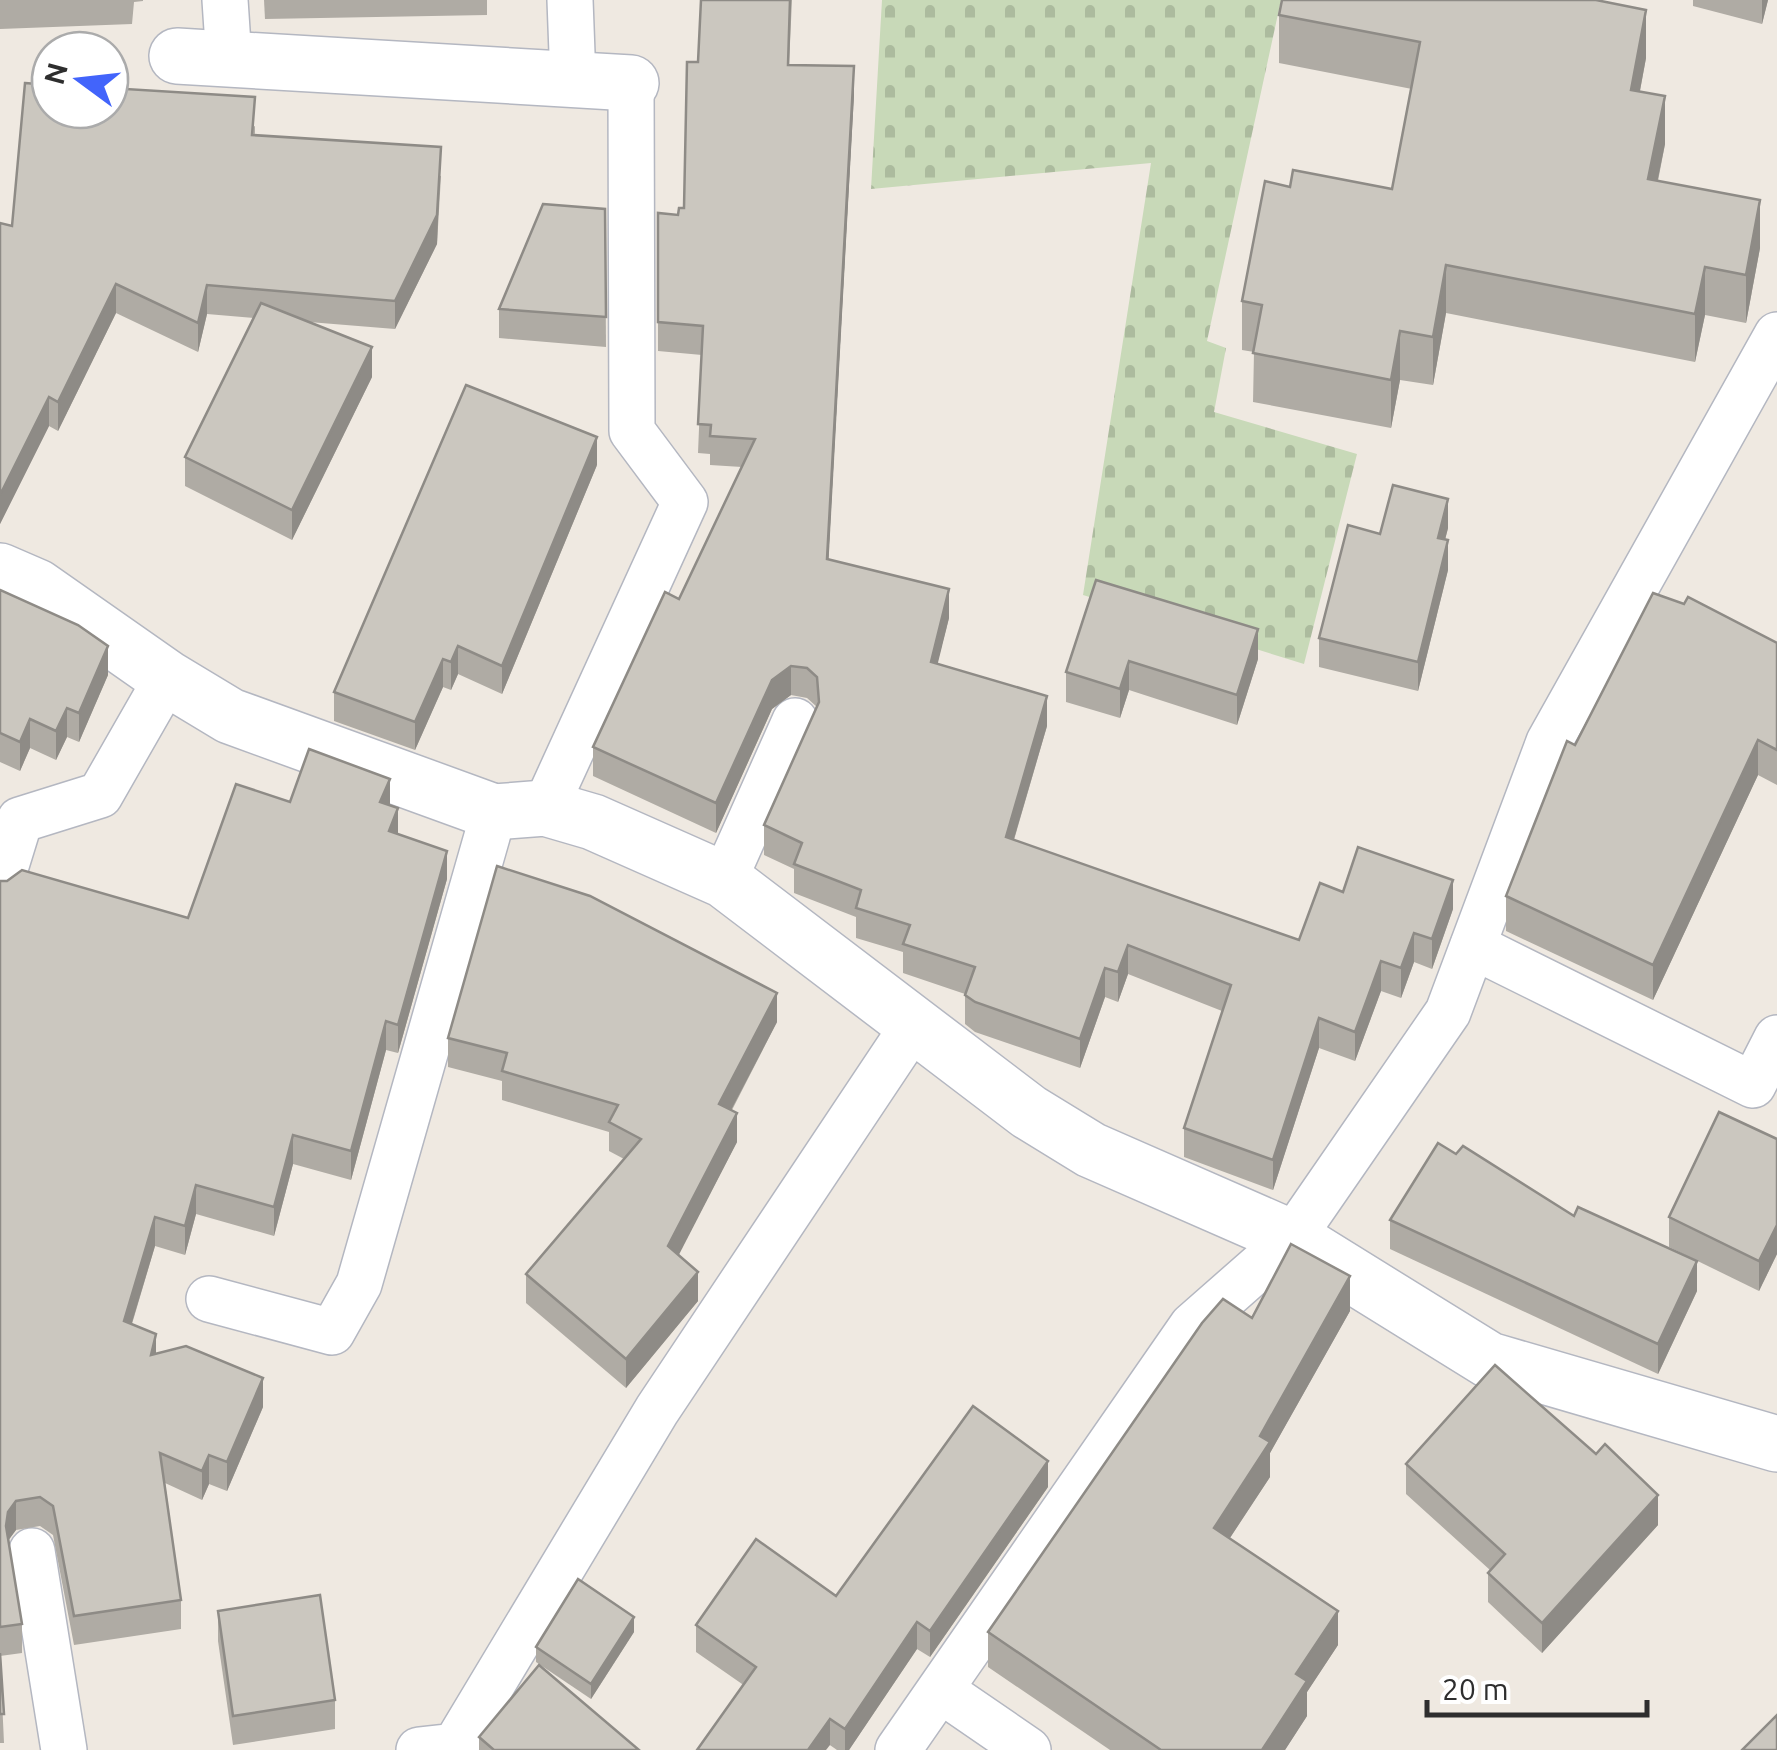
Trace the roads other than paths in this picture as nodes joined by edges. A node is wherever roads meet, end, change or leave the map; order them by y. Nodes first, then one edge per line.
1 (225, 0) edge
2 (570, 0) edge
3 (203, 58) joint
4 (574, 80) junction
5 (631, 84) joint
6 (1777, 335) edge
7 (0, 571) edge
8 (167, 678) junction
9 (796, 722) dead end
10 (520, 810) junction
11 (724, 880) junction
12 (0, 884) edge
13 (1473, 946) junction
14 (913, 1026) junction
15 (1777, 1038) edge
16 (1292, 1238) junction
17 (209, 1299) dead end
18 (1777, 1444) edge
19 (32, 1552) dead end
20 (942, 1690) junction
21 (64, 1750) edge
22 (420, 1750) edge
23 (898, 1750) edge
24 (1028, 1750) edge

1 - 3 lane
2 - 4 lane
3 - 4 street
4 - 5 street
5 - 10 lane
6 - 13 lane
7 - 8 street
8 - 10 street
8 - 12 lane
9 - 11 lane
10 - 11 street
10 - 17 lane
11 - 14 street
13 - 15 lane
13 - 16 lane
14 - 16 street
14 - 22 lane
16 - 18 street
16 - 20 lane
19 - 21 lane
20 - 23 lane
20 - 24 lane

